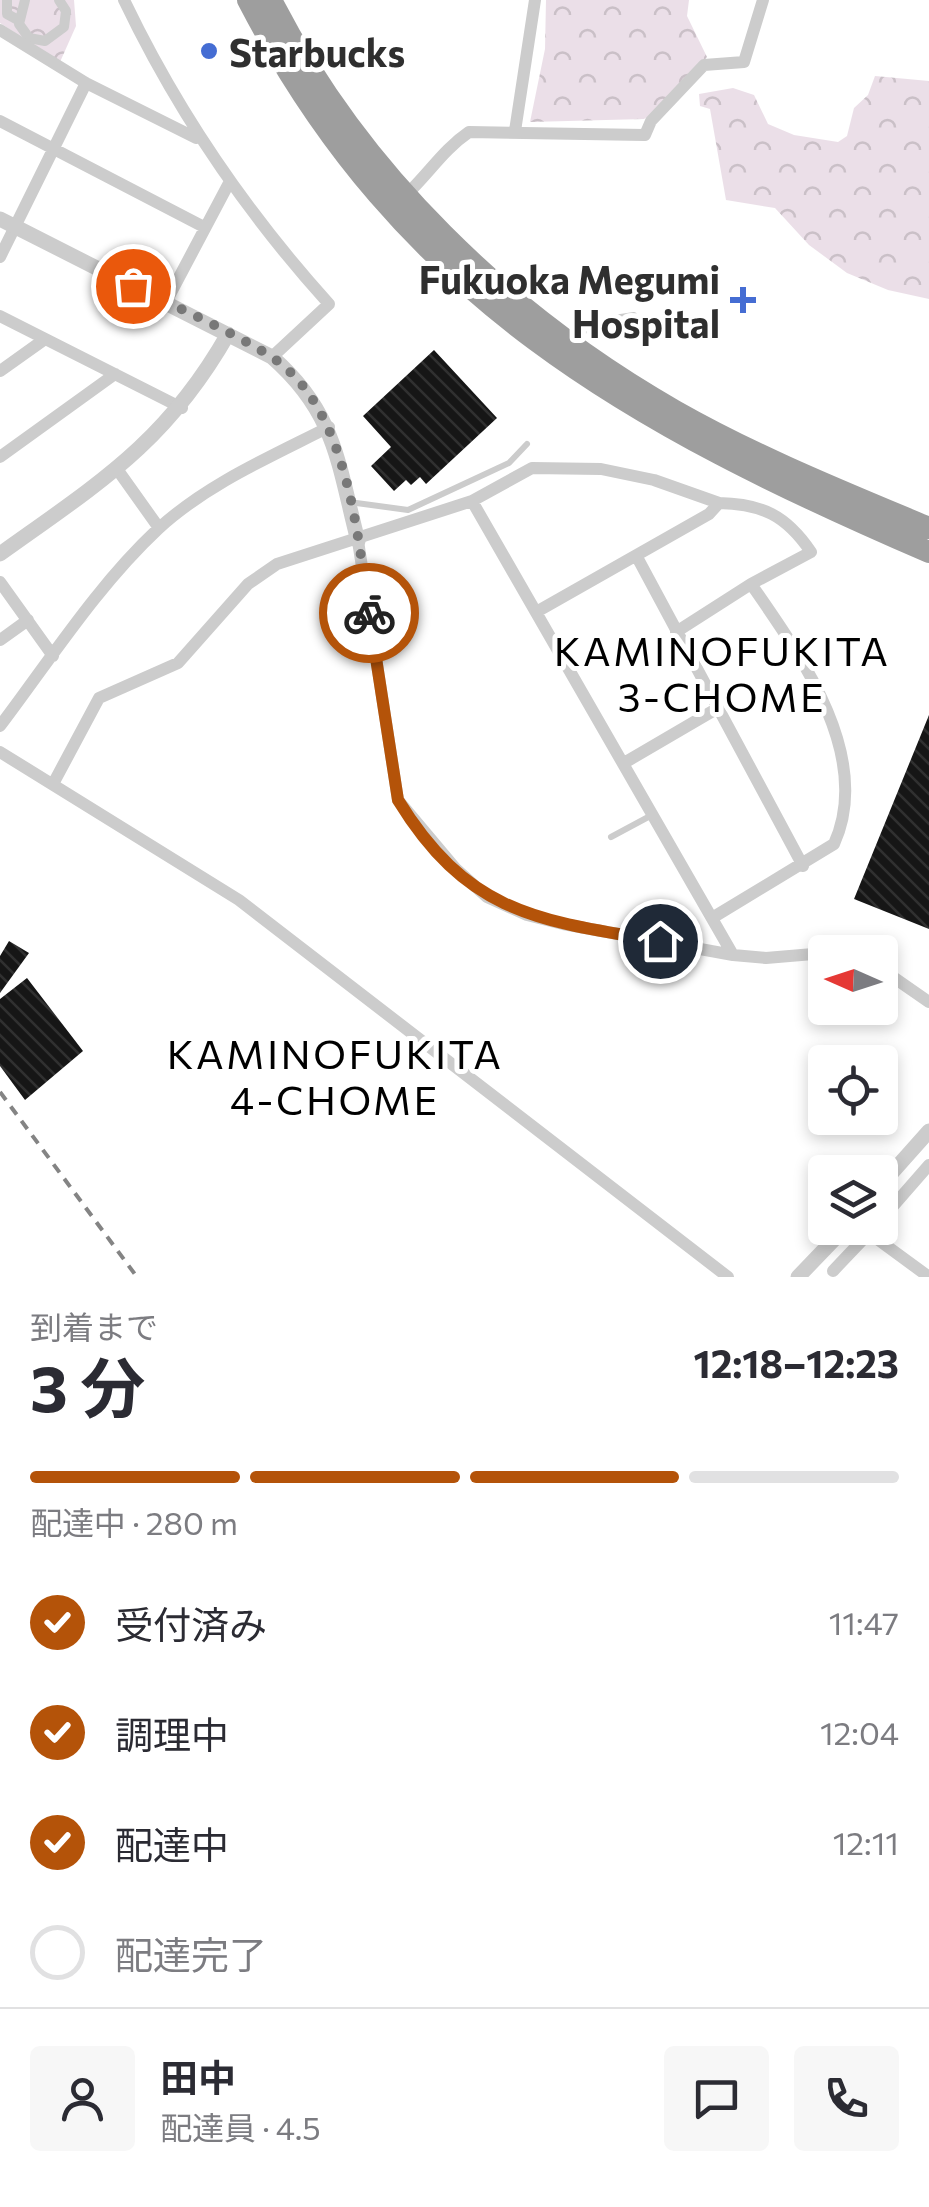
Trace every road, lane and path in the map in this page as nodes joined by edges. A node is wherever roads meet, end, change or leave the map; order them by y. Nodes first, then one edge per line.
1 (7, 0) edge
2 (25, 0) edge
3 (59, 0) edge
4 (124, 0) edge
5 (248, 0) edge
6 (272, 0) edge
7 (535, 0) edge
8 (763, 0) edge
9 (18, 20) junction
10 (0, 30) edge
11 (45, 42) junction
12 (44, 59) junction
13 (86, 83) junction
14 (0, 121) edge
15 (515, 132) junction
16 (198, 140) junction
17 (52, 151) junction
18 (228, 182) junction
19 (407, 194) junction
20 (0, 219) edge
21 (204, 227) junction
22 (15, 228) junction
23 (0, 257) edge
24 (166, 302) junction
25 (634, 315) dead end
26 (0, 316) edge
27 (228, 334) junction
28 (45, 338) junction
29 (566, 341) junction
30 (272, 357) junction
31 (0, 372) edge
32 (115, 374) junction
33 (182, 408) junction
34 (329, 427) junction
35 (527, 444) dead end
36 (0, 457) edge
37 (116, 469) junction
38 (472, 501) junction
39 (348, 502) junction
40 (719, 503) junction
41 (160, 528) junction
42 (929, 528) edge
43 (358, 541) junction
44 (929, 552) edge
45 (0, 554) edge
46 (638, 557) junction
47 (0, 582) edge
48 (751, 584) junction
49 (538, 611) junction
50 (28, 620) junction
51 (676, 632) junction
52 (0, 640) edge
53 (53, 656) junction
54 (718, 708) junction
55 (0, 726) edge
56 (0, 752) edge
57 (624, 762) junction
58 (52, 784) junction
59 (654, 814) junction
60 (611, 837) dead end
61 (803, 866) junction
62 (712, 918) junction
63 (733, 955) junction
64 (808, 955) edge
65 (898, 980) edge
66 (929, 1002) edge
67 (929, 1131) edge
68 (907, 1155) junction
69 (898, 1165) edge
70 (927, 1167) edge
71 (898, 1200) edge
72 (830, 1245) edge
73 (859, 1245) edge
74 (891, 1245) edge
75 (823, 1253) junction
76 (834, 1274) edge
77 (929, 1276) edge
78 (728, 1277) edge
79 (798, 1277) edge

1 - 9 street
2 - 9 street
3 - 11 street
4 - 16 street
5 - 44 highway
6 - 19 highway
7 - 15 street
8 - 15 street
9 - 11 street
10 - 12 street
11 - 12 street
12 - 13 street
13 - 16 street
13 - 17 street
14 - 17 street
15 - 19 street
16 - 18 street
17 - 21 street
17 - 22 street
18 - 21 street
18 - 30 street
19 - 29 highway
20 - 22 street
21 - 24 street
22 - 23 street
22 - 24 street
24 - 27 street
25 - 29 lane
26 - 28 street
27 - 30 street
27 - 33 street
28 - 31 street
28 - 32 street
29 - 42 highway
30 - 34 street
32 - 33 street
32 - 36 street
33 - 37 street
34 - 39 street
34 - 41 street
35 - 39 lane
37 - 41 street
37 - 45 street
38 - 40 street
38 - 43 street
38 - 49 street
39 - 43 street
40 - 46 street
40 - 48 street
41 - 53 street
43 - 58 street
43 - 63 street
46 - 49 street
46 - 51 street
47 - 50 street
48 - 51 street
48 - 61 street
49 - 57 street
50 - 52 street
50 - 53 street
51 - 54 street
53 - 55 street
54 - 57 street
54 - 61 street
56 - 58 street
57 - 59 street
58 - 78 street
59 - 60 lane
59 - 62 street
61 - 62 street
62 - 63 street
63 - 64 street
65 - 66 street
67 - 68 street
68 - 69 street
68 - 70 street
70 - 71 street
72 - 75 street
73 - 76 street
74 - 77 street
75 - 76 street
75 - 79 street

